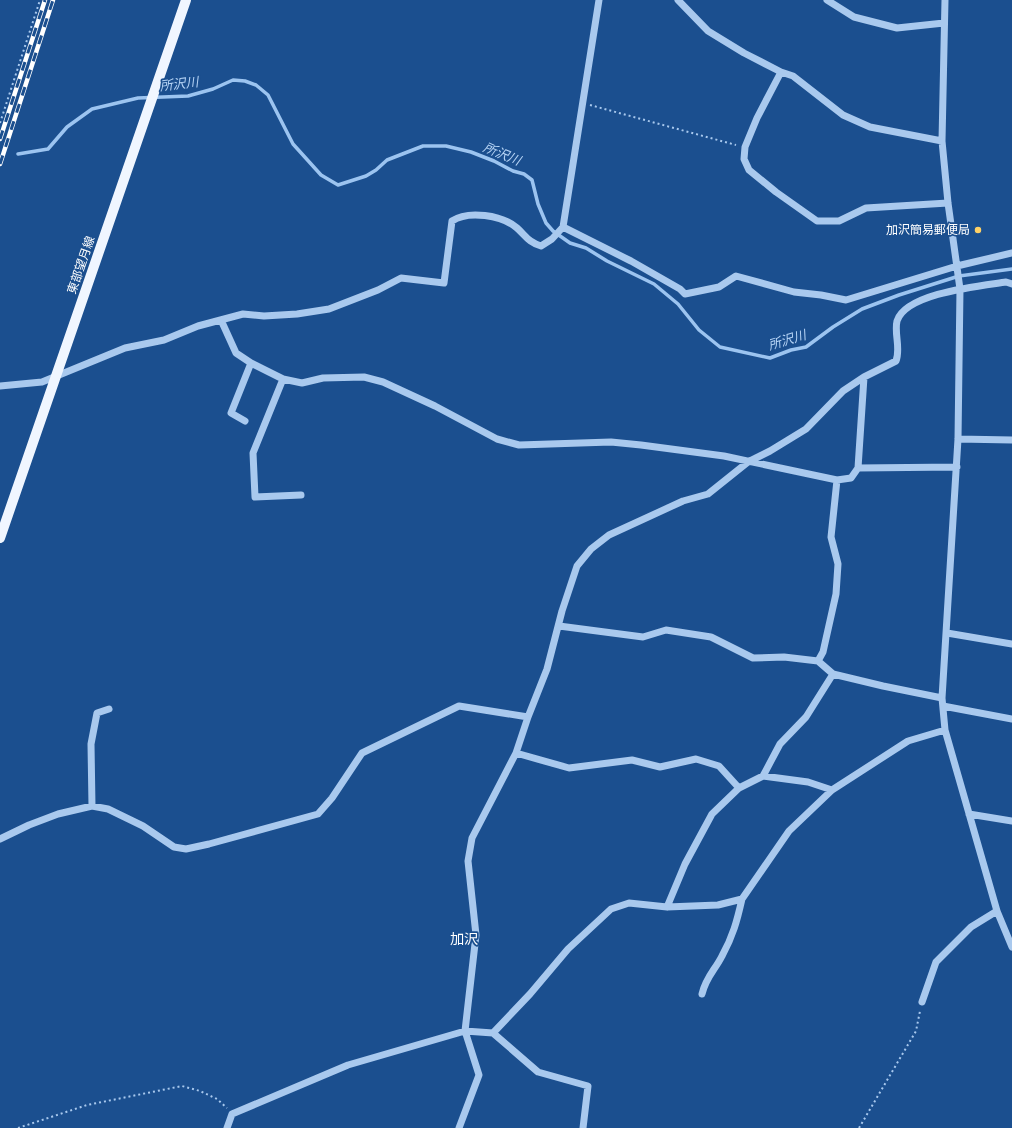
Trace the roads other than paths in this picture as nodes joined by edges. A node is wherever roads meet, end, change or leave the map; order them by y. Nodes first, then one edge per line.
1 (186, 0) edge
2 (599, 0) edge
3 (678, 0) edge
4 (828, 0) edge
5 (945, 0) edge
6 (944, 23) junction
7 (781, 72) junction
8 (942, 141) junction
9 (948, 203) junction
10 (563, 228) junction
11 (1012, 253) edge
12 (957, 266) junction
13 (1012, 284) edge
14 (960, 289) junction
15 (221, 320) junction
16 (250, 363) junction
17 (864, 377) junction
18 (55, 378) junction
19 (283, 379) junction
20 (0, 386) edge
21 (245, 420) dead end
22 (958, 440) junction
23 (1012, 440) edge
24 (748, 462) junction
25 (957, 466) junction
26 (858, 468) junction
27 (837, 480) junction
28 (301, 495) dead end
29 (0, 538) edge
30 (559, 626) junction
31 (946, 633) junction
32 (1012, 644) edge
33 (818, 661) junction
34 (833, 674) junction
35 (942, 698) junction
36 (943, 706) junction
37 (109, 709) dead end
38 (528, 717) junction
39 (1012, 719) edge
40 (944, 730) junction
41 (516, 753) junction
42 (763, 776) junction
43 (739, 788) junction
44 (832, 790) junction
45 (92, 806) junction
46 (969, 814) junction
47 (1012, 820) edge
48 (0, 839) edge
49 (742, 899) junction
50 (667, 907) junction
51 (997, 911) junction
52 (1010, 938) edge
53 (1012, 947) edge
54 (702, 994) dead end
55 (922, 1002) road end
56 (465, 1031) junction
57 (493, 1033) junction
58 (227, 1128) edge
59 (459, 1128) edge
60 (583, 1128) edge

1 - 18 main road, 東部望月線
2 - 10 street
3 - 7 street
4 - 6 street
5 - 6 street
6 - 8 street
7 - 8 street
7 - 9 street
8 - 9 street
9 - 12 street
10 - 12 street
10 - 15 street
11 - 12 street
12 - 14 street
13 - 14 street
14 - 17 street
14 - 22 street
15 - 16 street
15 - 18 street
16 - 19 street
16 - 21 street
17 - 24 street
17 - 26 street
18 - 20 street
18 - 29 main road, 東部望月線
19 - 24 street
19 - 28 street
22 - 23 street
22 - 25 street
24 - 27 street
24 - 30 street
25 - 26 street
25 - 31 street
26 - 27 street
27 - 33 street
30 - 33 street
30 - 38 street
31 - 32 street
31 - 35 street
33 - 34 street
34 - 35 street
34 - 42 street
35 - 36 street
36 - 39 street
36 - 40 street
37 - 45 street
38 - 41 street
38 - 45 street
40 - 44 street
40 - 46 street
41 - 43 street
41 - 56 street
42 - 43 street
42 - 44 street
43 - 50 street
44 - 49 street
45 - 48 street
46 - 47 street
46 - 51 street
49 - 50 street
49 - 54 street
50 - 57 street
51 - 52 street
51 - 55 street
52 - 53 street
56 - 57 street
56 - 58 street
56 - 59 street
57 - 60 street

